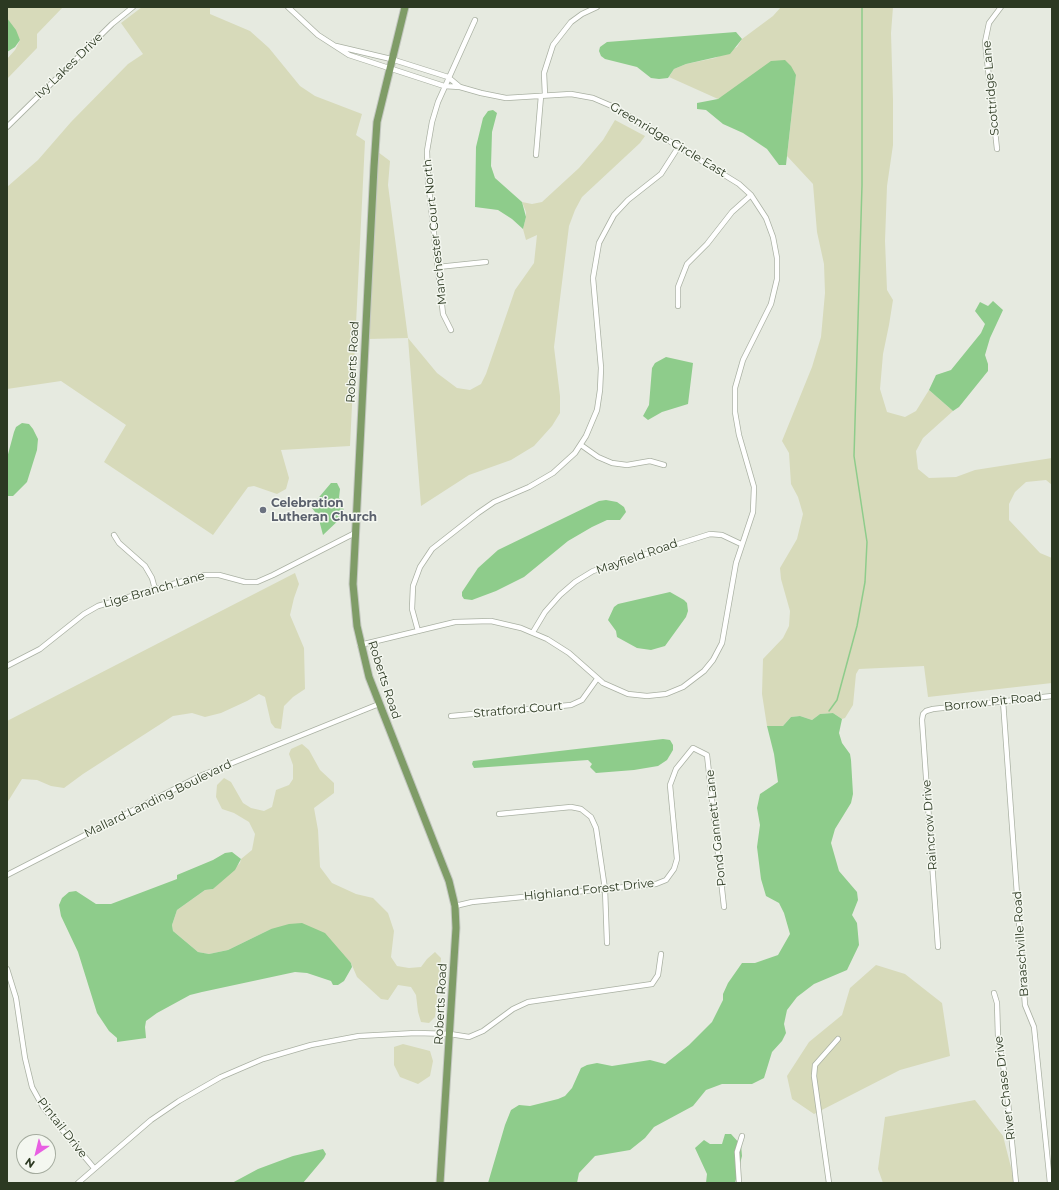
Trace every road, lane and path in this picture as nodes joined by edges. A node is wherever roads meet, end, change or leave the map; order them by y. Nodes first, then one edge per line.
1 (133, 7) edge
2 (288, 7) edge
3 (405, 7) edge
4 (598, 7) edge
5 (1001, 7) edge
6 (475, 20) dead end
7 (332, 45) junction
8 (392, 59) junction
9 (389, 68) junction
10 (448, 77) junction
11 (444, 86) junction
12 (460, 87) junction
13 (543, 95) junction
14 (7, 127) edge
15 (679, 146) junction
16 (997, 149) dead end
17 (536, 155) dead end
18 (751, 196) junction
19 (486, 262) dead end
20 (438, 267) junction
21 (678, 306) dead end
22 (451, 330) dead end
23 (581, 445) junction
24 (664, 465) dead end
25 (355, 533) junction
26 (114, 535) dead end
27 (741, 544) junction
28 (155, 589) junction
29 (418, 631) junction
30 (533, 632) junction
31 (360, 646) junction
32 (7, 666) edge
33 (597, 679) junction
34 (1052, 696) edge
35 (1003, 701) junction
36 (379, 704) junction
37 (933, 709) joint
38 (451, 716) dead end
39 (702, 752) joint
40 (499, 814) dead end
41 (7, 875) edge
42 (605, 889) junction
43 (455, 906) junction
44 (724, 907) dead end
45 (607, 943) dead end
46 (938, 947) dead end
47 (661, 954) dead end
48 (7, 969) edge
49 (994, 993) dead end
50 (450, 1034) junction
51 (838, 1039) dead end
52 (742, 1136) dead end
53 (94, 1168) junction
54 (78, 1183) edge
55 (440, 1183) edge
56 (739, 1183) edge
57 (829, 1183) edge
58 (1016, 1183) edge
59 (1050, 1183) edge

1 - 14 street, Ivy Lakes Drive
2 - 7 street
3 - 8 main road, Roberts Road
4 - 13 street
5 - 16 street, Scottridge Lane
6 - 10 street, Manchester Court North
7 - 8 street
7 - 9 street
8 - 9 main road, Roberts Road
8 - 10 street, Greenridge Circle East
9 - 11 street, Greenridge Circle East
9 - 25 main road, Roberts Road
10 - 11 street, Manchester Court North
10 - 12 street, Greenridge Circle East
11 - 12 street, Greenridge Circle East
11 - 20 street, Manchester Court North
12 - 13 street, Greenridge Circle East
13 - 15 street, Greenridge Circle East
13 - 17 street
15 - 18 street, Greenridge Circle East
15 - 23 street
18 - 21 street
18 - 27 street, Greenridge Circle East
19 - 20 street
20 - 22 street, Manchester Court North
23 - 24 street
23 - 29 street
25 - 28 street, Lige Branch Lane
25 - 31 main road, Roberts Road
26 - 28 street
27 - 30 street, Mayfield Road
27 - 33 street, Greenridge Circle East
28 - 32 street, Lige Branch Lane
29 - 30 street, Greenridge Circle East
29 - 31 street, Greenridge Circle East
30 - 33 street, Greenridge Circle East
31 - 36 main road, Roberts Road
33 - 38 street, Stratford Court
34 - 35 street, Borrow Pit Road
35 - 37 street, Borrow Pit Road
35 - 59 street, Braaschville Road
36 - 41 street, Mallard Landing Boulevard
36 - 43 main road, Roberts Road
37 - 46 street, Raincrow Drive
39 - 42 street, Highland Forest Drive
39 - 44 street, Pond Gannett Lane
40 - 42 street
42 - 43 street, Highland Forest Drive
42 - 45 street
43 - 50 main road, Roberts Road
47 - 50 street
48 - 53 street, Pintail Drive
49 - 58 street, River Chase Drive
50 - 53 street
50 - 55 main road, Roberts Road
51 - 57 street
52 - 56 street
53 - 54 street

